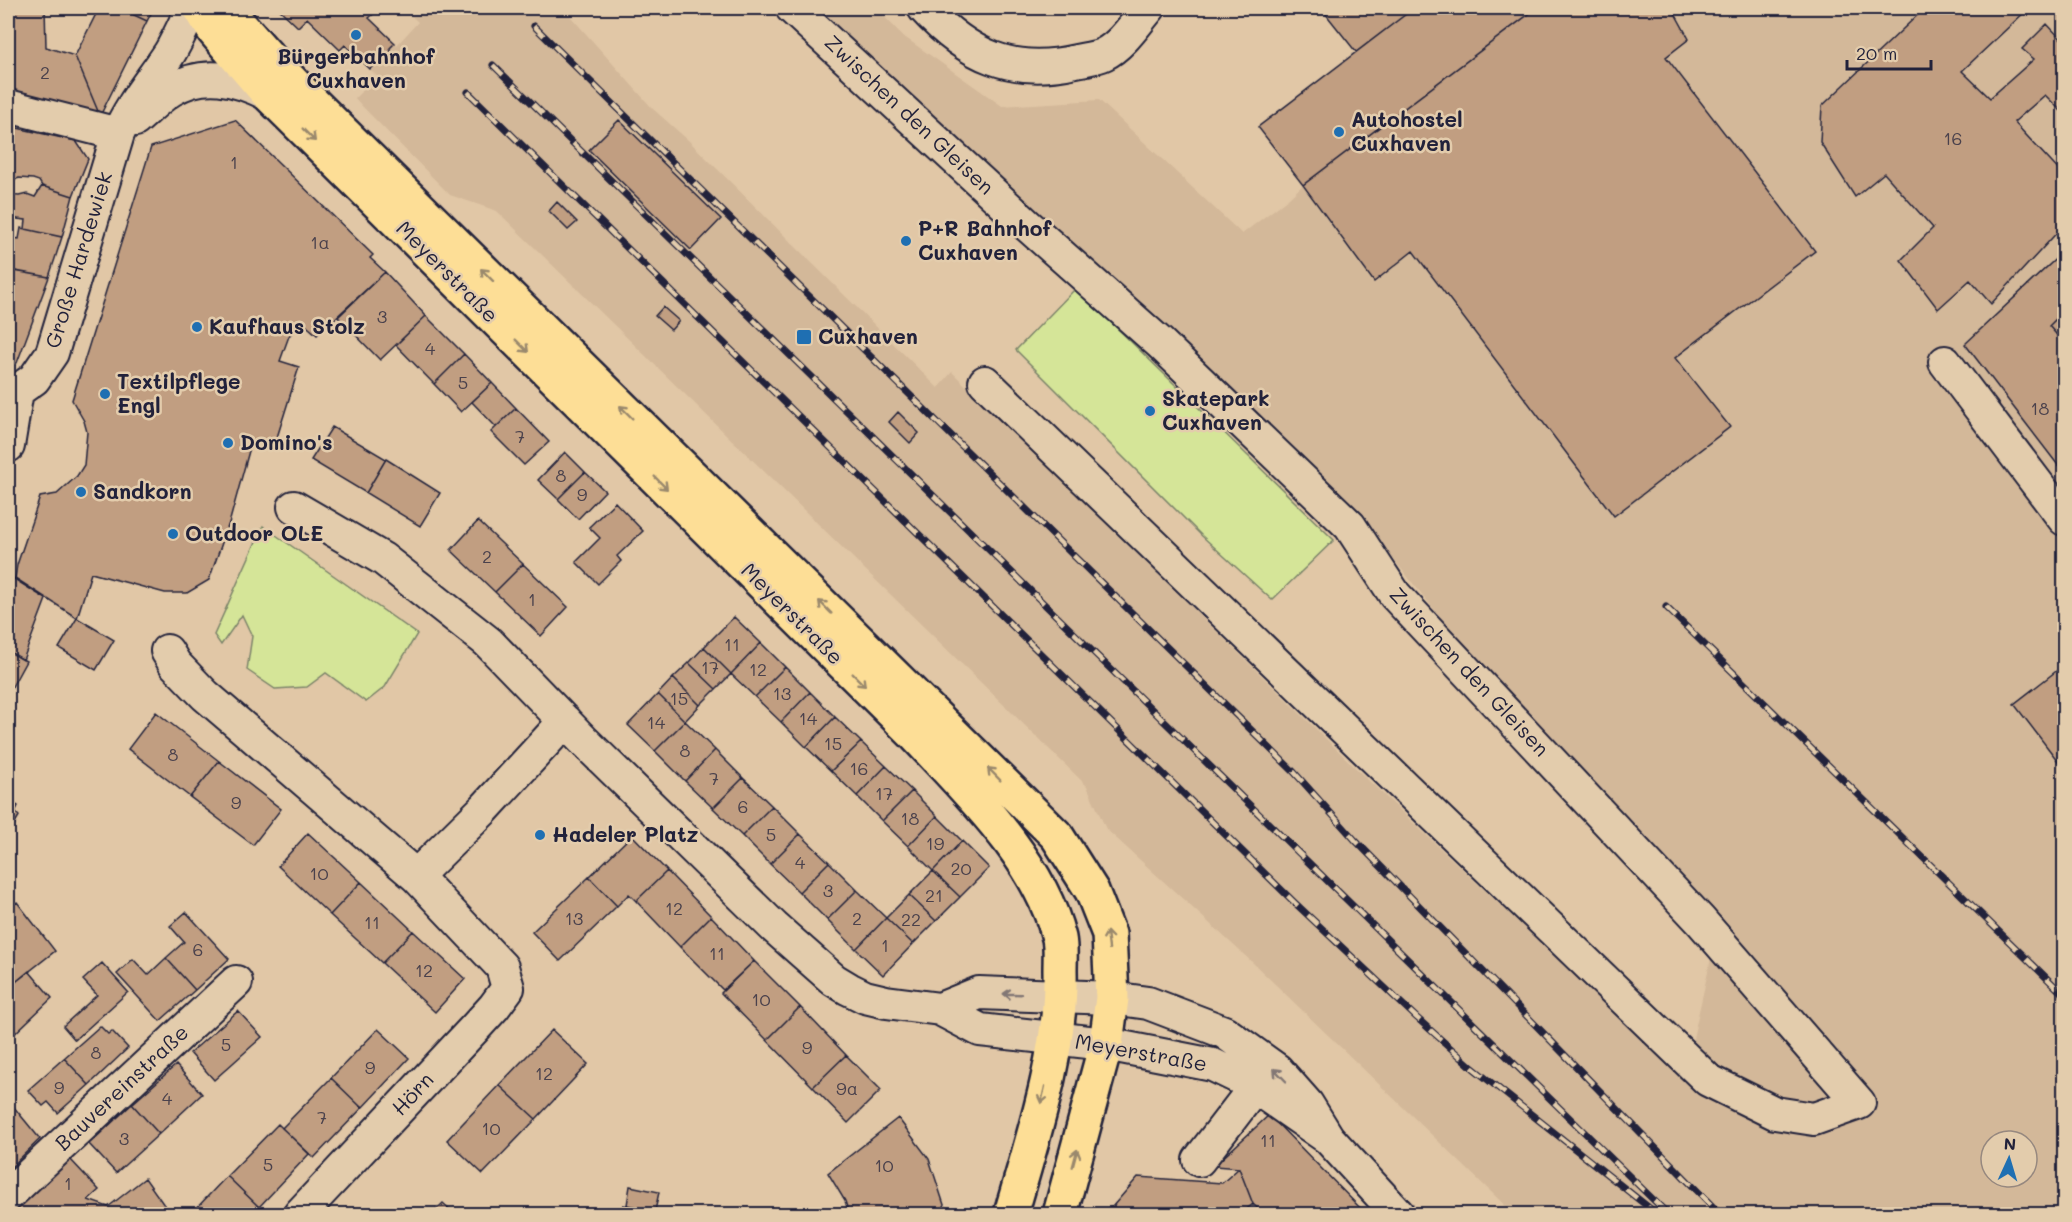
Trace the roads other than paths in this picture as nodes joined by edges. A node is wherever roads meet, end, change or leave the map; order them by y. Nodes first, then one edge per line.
1 (192, 8) edge
2 (792, 8) edge
3 (924, 8) edge
4 (1149, 8) edge
5 (216, 14) edge
6 (268, 94) junction
7 (8, 106) edge
8 (118, 134) junction
9 (1945, 362) dead end
10 (985, 382) dead end
11 (12, 392) edge
12 (8, 446) edge
13 (294, 507) dead end
14 (2064, 519) edge
15 (167, 651) dead end
16 (565, 721) junction
17 (416, 876) junction
18 (236, 982) dead end
19 (1061, 995) junction
20 (1112, 998) junction
21 (940, 1009) junction
22 (1055, 1038) junction
23 (1106, 1044) junction
24 (1255, 1087) junction
25 (1328, 1138) junction
26 (1199, 1160) dead end
27 (8, 1195) edge
28 (300, 1215) edge
29 (1011, 1215) edge
30 (1059, 1215) edge
31 (1398, 1215) edge

1 - 8 street, Große Hardewiek
2 - 10 street, Zwischen den Gleisen
3 - 4 street
5 - 6 main road, Meyerstraße
20 -> 5 main road, Meyerstraße
6 - 8 street
6 -> 19 main road, Meyerstraße
7 - 8 street
8 - 11 street, Große Hardewiek
9 - 14 street
11 - 12 street, Große Hardewiek
13 - 16 street
15 - 17 street
16 - 17 street
16 - 21 street
17 - 28 street, Hörn
18 - 27 street, Bauvereinstraße
19 - 20 street
19 -> 21 street
19 - 22 main road, Meyerstraße
20 - 23 main road
25 -> 20 street, Meyerstraße
21 - 22 street
22 - 23 street, Meyerstraße
22 -> 29 main road
23 - 24 street, Meyerstraße
30 -> 23 main road
24 - 25 street, Meyerstraße
24 - 26 street
25 - 31 street, Meyerstraße

